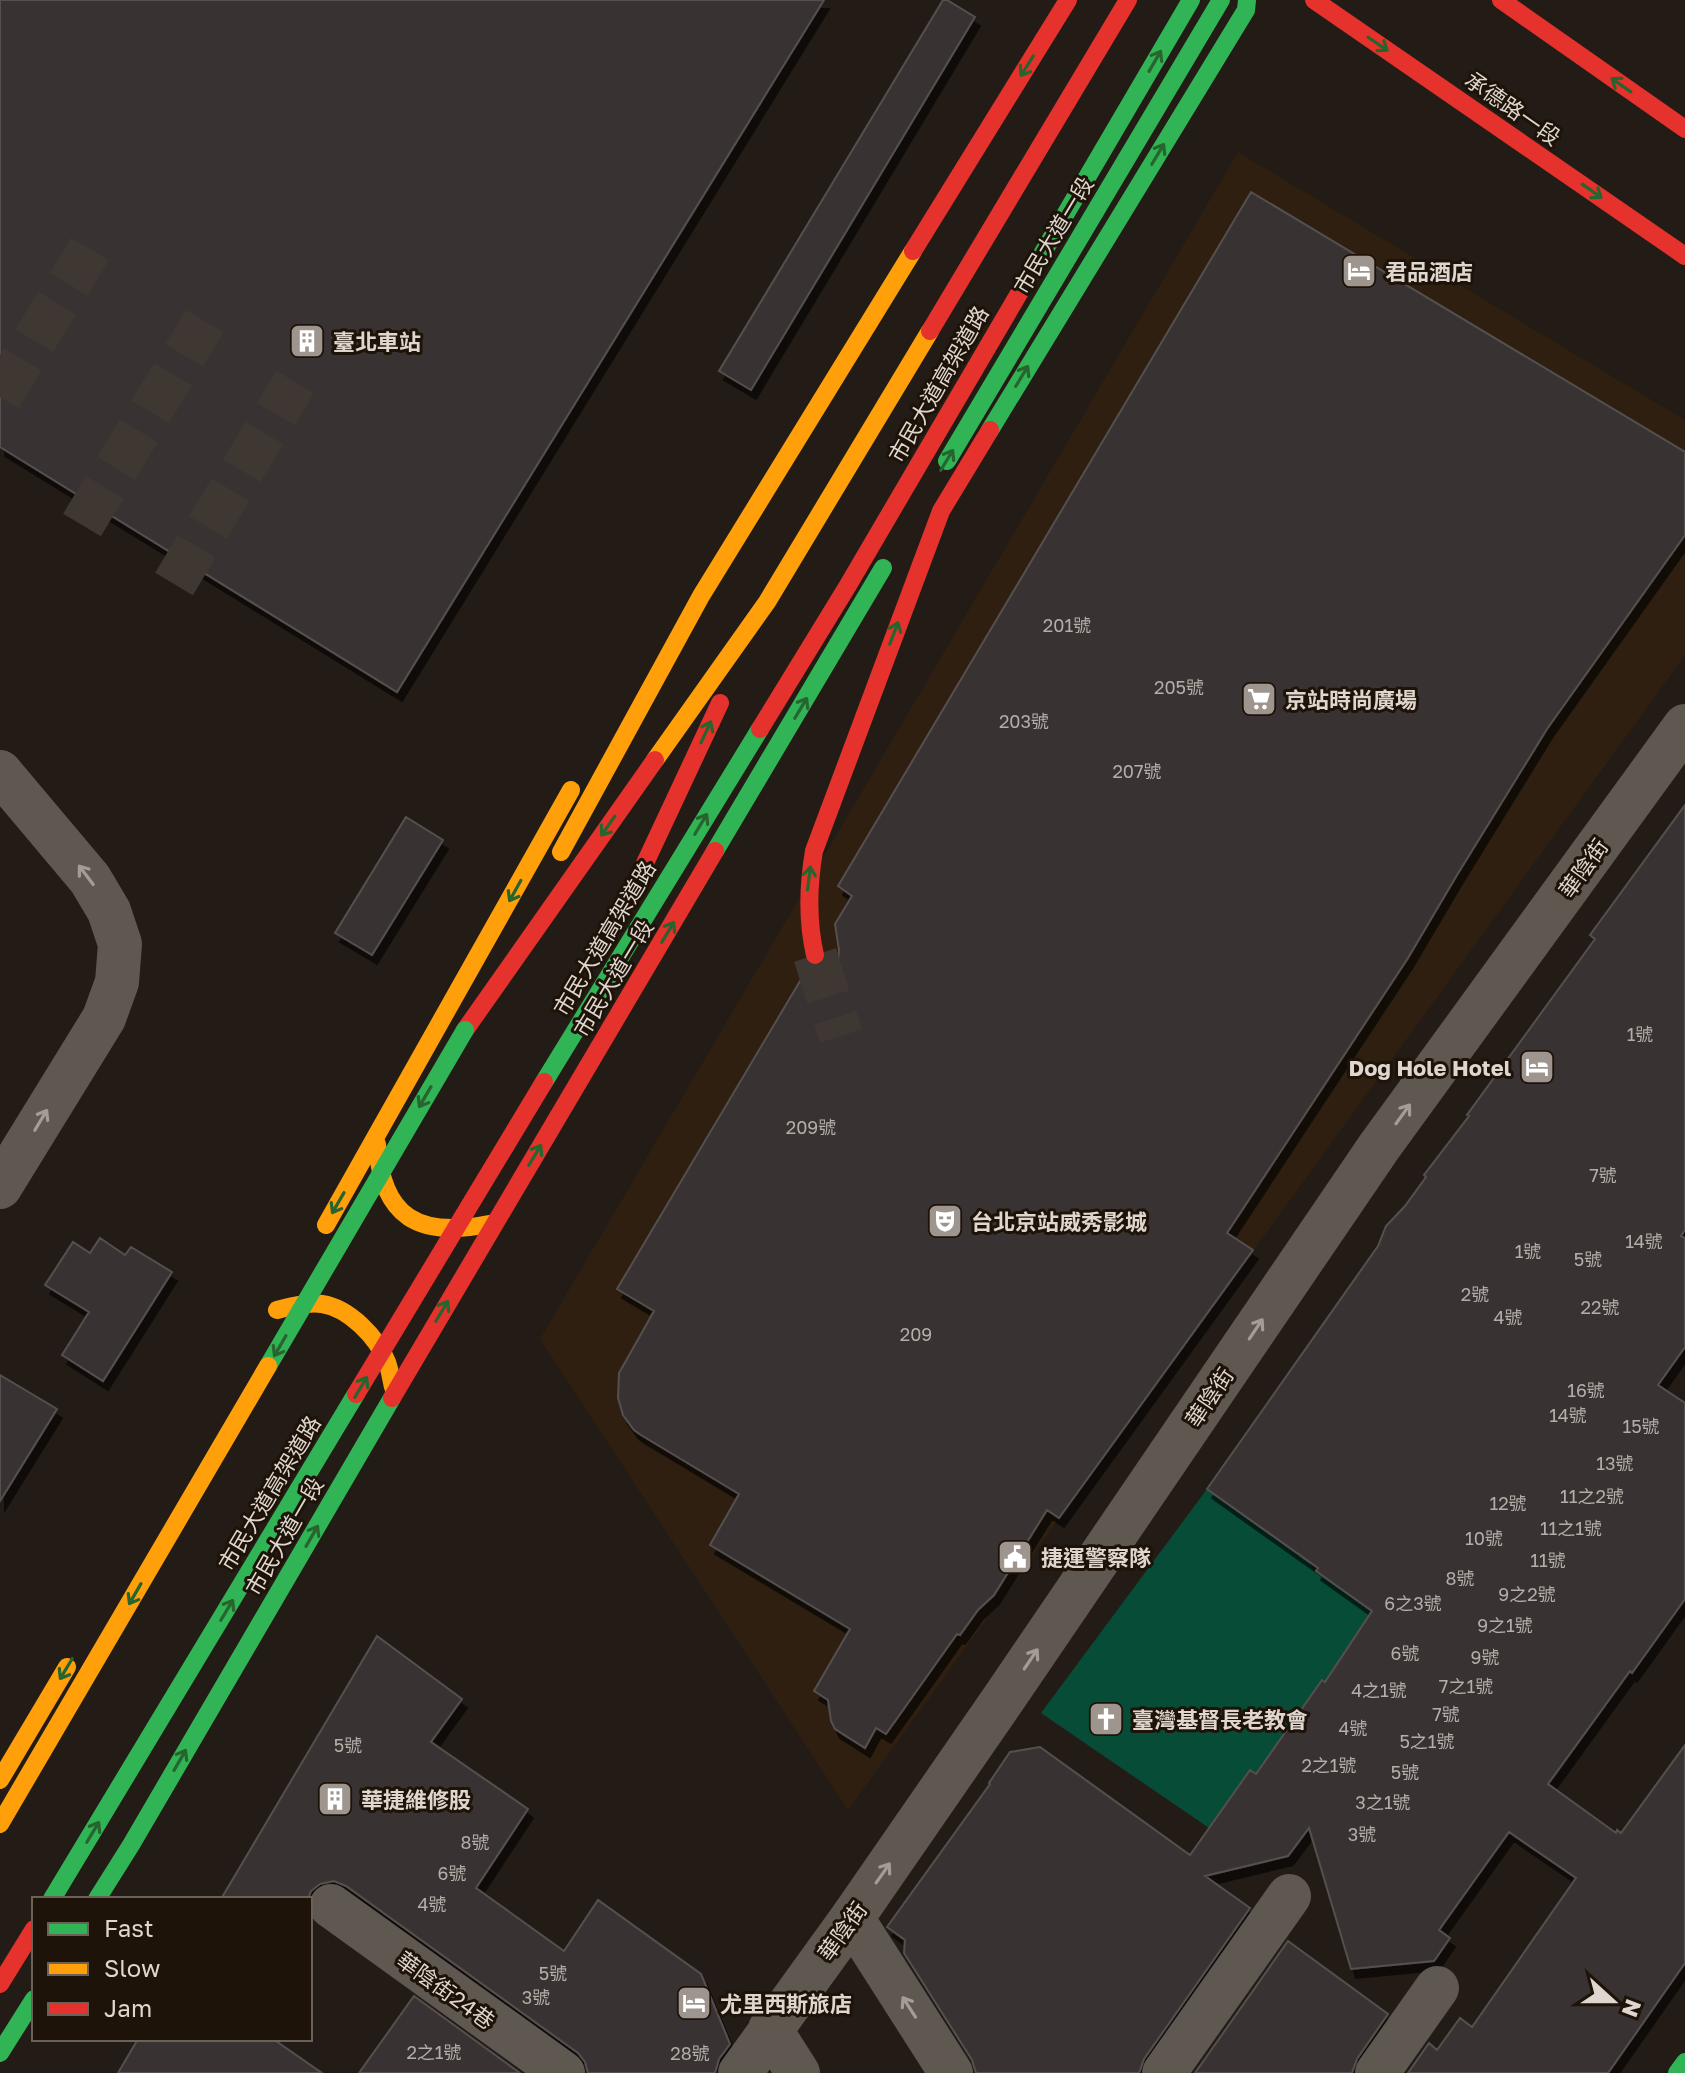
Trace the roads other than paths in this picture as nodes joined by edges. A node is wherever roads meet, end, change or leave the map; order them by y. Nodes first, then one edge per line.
1 (1048, 0) edge
2 (1068, 0) edge
3 (1128, 0) edge
4 (1191, 0) edge
5 (1221, 0) edge
6 (1247, 0) edge
7 (1314, 0) edge
8 (1501, 0) edge
9 (1685, 129) edge
10 (1685, 256) edge
11 (938, 475) dead end
12 (891, 555) dead end
13 (767, 602) junction
14 (611, 723) dead end
15 (1685, 726) edge
16 (0, 772) edge
17 (581, 773) dead end
18 (556, 862) dead end
19 (533, 904) dead end
20 (622, 913) dead end
21 (609, 941) dead end
22 (815, 955) tunnel mouth
23 (465, 1030) junction
24 (544, 1082) junction
25 (377, 1136) junction
26 (0, 1187) edge
27 (496, 1222) junction
28 (316, 1243) dead end
29 (293, 1283) dead end
30 (394, 1393) junction
31 (79, 1646) dead end
32 (0, 1780) edge
33 (0, 1824) edge
34 (1289, 1896) dead end
35 (53, 1897) edge
36 (98, 1897) edge
37 (331, 1906) dead end
38 (852, 1918) junction
39 (32, 1932) edge
40 (0, 1984) edge
41 (1437, 1988) dead end
42 (32, 2002) edge
43 (770, 2029) junction
44 (0, 2053) edge
45 (1685, 2062) edge
46 (563, 2073) edge
47 (740, 2073) edge
48 (798, 2073) edge
49 (951, 2073) edge
50 (1164, 2073) edge
51 (1377, 2073) edge
52 (1677, 2073) edge

1 - 14 main road
2 -> 18 main road
3 - 13 main road
24 -> 4 main road, 市民大道高架道路
11 -> 5 main road, 市民大道一段
22 -> 6 main road
7 -> 10 main road, 承德路一段
9 -> 8 main road
27 -> 12 main road, 市民大道一段
20 -> 13 main road
13 -> 23 main road
38 -> 15 street, 華陰街
26 -> 16 street
17 -> 25 main road
19 - 23 main road
21 - 24 main road
23 -> 33 main road, bridge
35 -> 24 main road, 市民大道高架道路, bridge
25 - 27 main road
25 -> 28 main road
30 -> 27 main road, 市民大道一段
29 - 30 main road
36 -> 30 main road, 市民大道一段
31 -> 32 main road
34 - 50 street
37 - 46 street, 華陰街24巷
38 - 43 street, 華陰街
49 -> 38 street
39 - 40 main road
41 - 51 street
42 - 44 main road
43 - 47 street, 華陰街
43 - 48 street
45 - 52 main road

